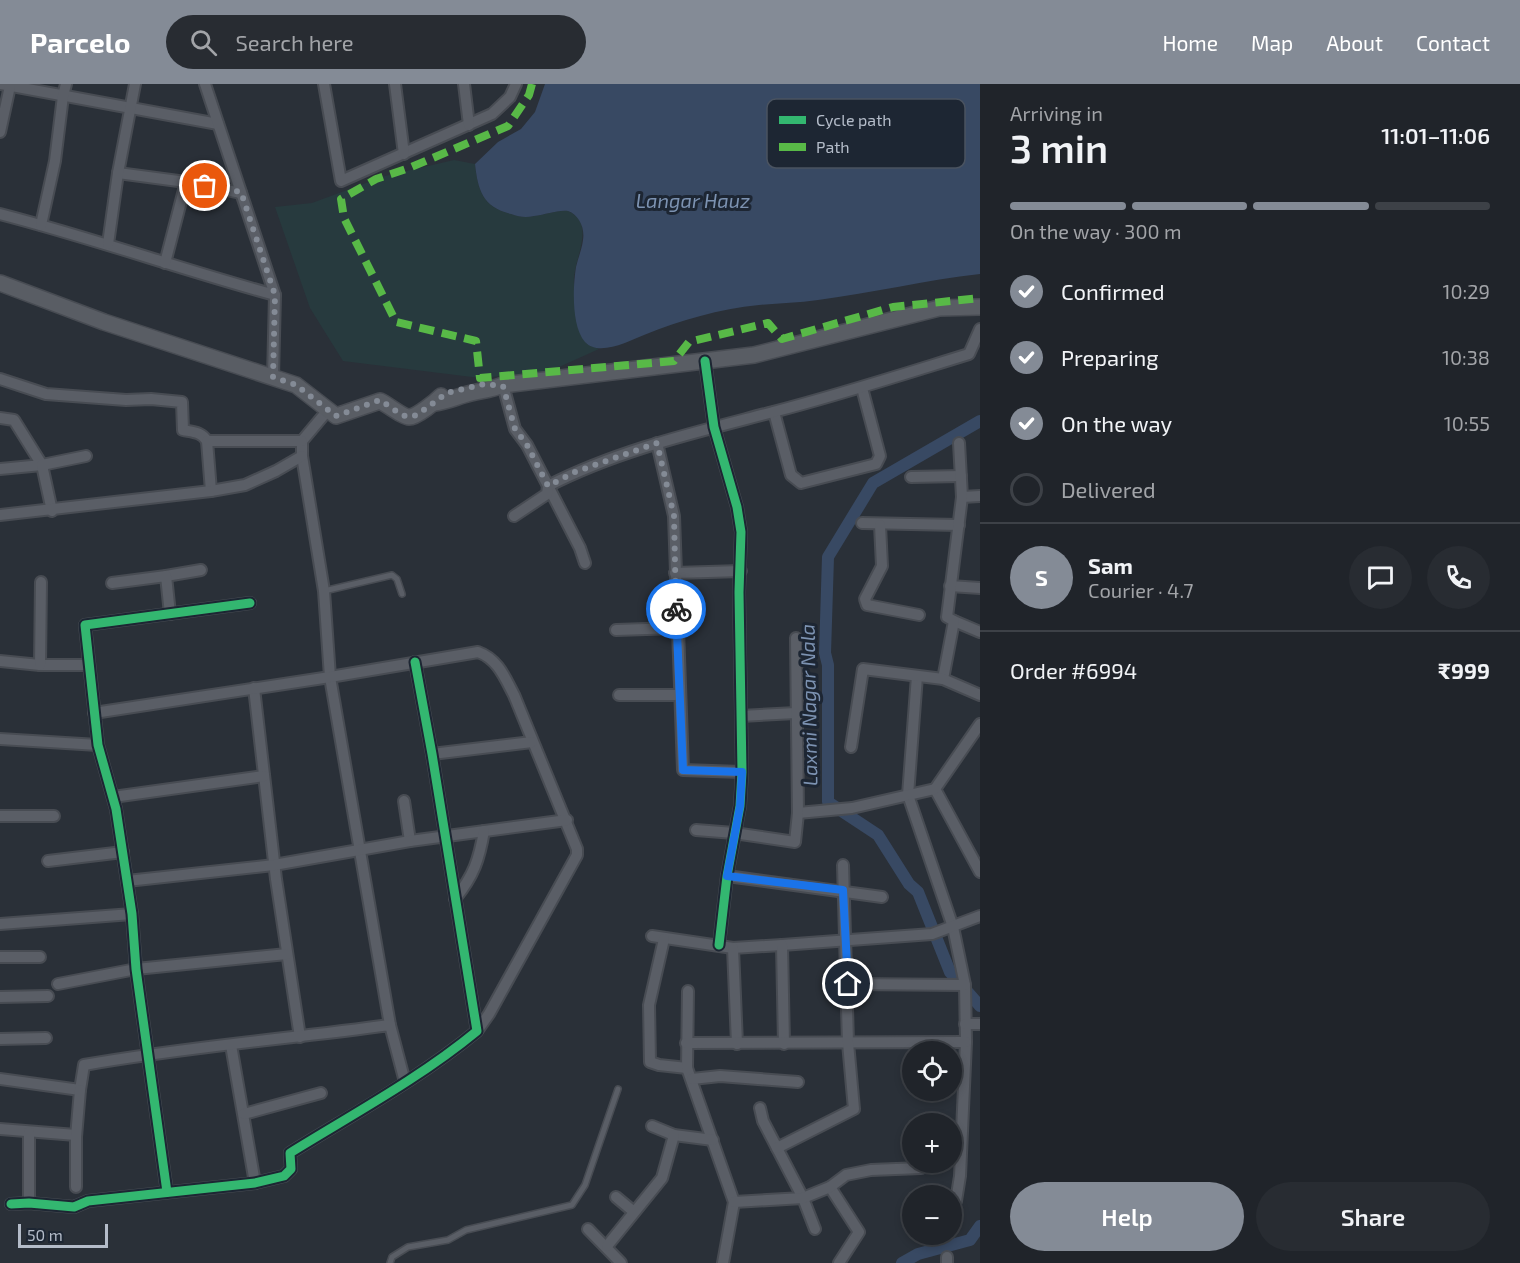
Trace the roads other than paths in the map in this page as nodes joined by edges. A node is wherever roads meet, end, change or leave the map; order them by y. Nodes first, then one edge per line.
1 (66, 84) edge
2 (135, 84) edge
3 (205, 84) edge
4 (324, 84) edge
5 (395, 84) edge
6 (464, 84) edge
7 (516, 84) edge
8 (5, 85) edge
9 (63, 96) junction
10 (131, 108) junction
11 (218, 124) junction
12 (469, 125) junction
13 (0, 132) edge
14 (404, 154) junction
15 (118, 173) junction
16 (186, 183) junction
17 (241, 192) junction
18 (0, 214) edge
19 (41, 225) junction
20 (108, 244) junction
21 (165, 263) junction
22 (0, 283) edge
23 (275, 295) junction
24 (980, 307) edge
25 (980, 328) edge
26 (705, 361) junction
27 (273, 377) junction
28 (0, 379) edge
29 (501, 386) junction
30 (862, 388) junction
31 (328, 410) junction
32 (774, 412) junction
33 (0, 418) edge
34 (714, 427) junction
35 (207, 441) junction
36 (302, 441) junction
37 (657, 443) junction
38 (959, 443) dead end
39 (86, 456) dead end
40 (302, 456) junction
41 (42, 465) junction
42 (0, 469) edge
43 (961, 476) junction
44 (911, 477) dead end
45 (548, 486) junction
46 (211, 491) junction
47 (980, 496) edge
48 (962, 497) junction
49 (52, 510) junction
50 (0, 515) edge
51 (514, 516) dead end
52 (862, 523) dead end
53 (880, 525) junction
54 (959, 525) junction
55 (585, 563) dead end
56 (201, 570) dead end
57 (741, 571) junction
58 (675, 573) junction
59 (166, 576) junction
60 (41, 582) dead end
61 (112, 583) dead end
62 (951, 585) junction
63 (980, 588) edge
64 (324, 591) junction
65 (402, 594) dead end
66 (250, 603) dead end
67 (170, 614) junction
68 (919, 615) dead end
69 (954, 621) junction
70 (676, 628) junction
71 (616, 630) dead end
72 (980, 632) edge
73 (796, 638) dead end
74 (0, 661) edge
75 (415, 662) junction
76 (40, 665) junction
77 (88, 665) junction
78 (917, 676) junction
79 (330, 677) junction
80 (943, 679) junction
81 (254, 688) junction
82 (679, 694) junction
83 (618, 695) dead end
84 (980, 695) edge
85 (94, 712) junction
86 (796, 713) junction
87 (741, 716) junction
88 (980, 724) edge
89 (0, 739) edge
90 (532, 742) junction
91 (99, 745) junction
92 (851, 747) dead end
93 (432, 754) junction
94 (742, 772) junction
95 (264, 776) junction
96 (935, 789) junction
97 (908, 795) junction
98 (113, 796) junction
99 (404, 801) dead end
100 (798, 813) junction
101 (0, 816) edge
102 (54, 816) dead end
103 (567, 820) junction
104 (696, 830) dead end
105 (484, 831) junction
106 (734, 833) junction
107 (445, 836) junction
108 (410, 841) junction
109 (359, 849) junction
110 (123, 852) junction
111 (48, 861) dead end
112 (274, 865) junction
113 (843, 865) dead end
114 (980, 872) edge
115 (727, 876) junction
116 (127, 881) junction
117 (843, 890) junction
118 (882, 897) dead end
119 (455, 898) junction
120 (132, 914) junction
121 (980, 916) edge
122 (0, 924) edge
123 (953, 927) junction
124 (652, 936) dead end
125 (664, 939) junction
126 (845, 941) junction
127 (719, 945) junction
128 (782, 945) junction
129 (733, 948) junction
130 (287, 954) junction
131 (0, 957) edge
132 (40, 957) dead end
133 (136, 969) junction
134 (58, 984) dead end
135 (848, 984) junction
136 (962, 988) junction
137 (688, 991) dead end
138 (48, 996) dead end
139 (0, 997) edge
140 (965, 1024) junction
141 (980, 1024) edge
142 (390, 1025) junction
143 (477, 1031) junction
144 (300, 1037) junction
145 (46, 1038) dead end
146 (0, 1039) edge
147 (966, 1042) junction
148 (686, 1043) junction
149 (848, 1043) junction
150 (737, 1044) junction
151 (784, 1044) junction
152 (231, 1045) junction
153 (149, 1053) junction
154 (687, 1068) junction
155 (0, 1079) edge
156 (692, 1079) junction
157 (405, 1082) junction
158 (798, 1082) dead end
159 (618, 1089) dead end
160 (80, 1090) junction
161 (321, 1094) dead end
162 (760, 1108) dead end
163 (244, 1114) junction
164 (652, 1126) dead end
165 (0, 1130) edge
166 (29, 1132) junction
167 (76, 1135) junction
168 (674, 1135) junction
169 (713, 1140) junction
170 (777, 1148) junction
171 (902, 1169) edge
172 (255, 1183) junction
173 (959, 1185) edge
174 (76, 1187) dead end
175 (830, 1187) junction
176 (167, 1192) junction
177 (616, 1197) dead end
178 (803, 1198) junction
179 (734, 1202) junction
180 (29, 1203) junction
181 (11, 1204) dead end
182 (634, 1212) junction
183 (588, 1229) dead end
184 (815, 1229) dead end
185 (607, 1246) junction
186 (390, 1263) edge
187 (621, 1263) edge
188 (723, 1263) edge
189 (838, 1263) edge

1 - 9 street
2 - 10 street
3 - 11 street
4 - 14 street
5 - 14 street
6 - 12 street
7 - 12 street
8 - 9 street
8 - 13 street
9 - 10 street
9 - 19 street
10 - 11 street
10 - 15 street
11 - 17 street
12 - 14 street
15 - 16 street
15 - 20 street
16 - 17 street
16 - 21 street
17 - 23 street
18 - 19 street
19 - 20 street
20 - 21 street
21 - 23 street
22 - 27 street
23 - 27 street
24 - 26 street
25 - 30 street
26 - 29 street
26 - 34 street
27 - 31 street
28 - 35 street
29 - 31 street
29 - 45 street
30 - 32 street
30 - 32 street
31 - 36 street
32 - 34 street
33 - 41 street
34 - 37 street
34 - 57 street
35 - 36 street
35 - 46 street
36 - 40 street
37 - 45 street
37 - 58 street
38 - 43 street
39 - 41 street
40 - 46 street
40 - 64 street
41 - 42 street
41 - 49 street
43 - 44 street
43 - 48 street
45 - 51 street
45 - 55 street
46 - 49 street
47 - 48 street
48 - 54 street
49 - 50 street
52 - 53 street
53 - 54 street
53 - 68 street
54 - 62 street
56 - 59 street
57 - 58 street
57 - 87 street
58 - 70 street
59 - 61 street
59 - 67 street
60 - 76 street
62 - 63 street
62 - 69 street
64 - 65 lane
64 - 79 street
66 - 67 street
67 - 77 street
69 - 72 street
69 - 80 street
70 - 71 street
70 - 82 street
73 - 86 street
74 - 76 street
75 - 79 street
75 - 90 street
75 - 93 street
76 - 77 street
77 - 85 street
78 - 80 street
78 - 92 street
78 - 97 street
79 - 81 street
79 - 109 street
80 - 84 street
81 - 85 street
81 - 95 street
82 - 83 street
82 - 94 street
85 - 91 street
86 - 87 street
86 - 100 street
87 - 94 street
88 - 96 street
89 - 91 street
90 - 93 street
90 - 103 street
91 - 98 street
93 - 107 street
94 - 106 street
95 - 98 street
95 - 112 street
96 - 97 street
96 - 114 street
97 - 100 street
97 - 123 street
98 - 110 street
99 - 108 street
100 - 106 street
101 - 102 street
103 - 105 street
103 - 143 street
104 - 106 street
105 - 107 street
105 - 119 street
106 - 115 street
107 - 108 street
107 - 119 street
108 - 109 street
109 - 112 street
109 - 142 street
110 - 111 street
110 - 116 street
112 - 116 street
112 - 130 street
113 - 117 street
115 - 117 street
115 - 127 street
116 - 120 street
117 - 118 street
117 - 126 street
119 - 143 street
120 - 122 street
120 - 133 street
121 - 123 street
123 - 126 street
123 - 136 street
124 - 125 street
125 - 127 street
125 - 154 street
126 - 128 street
126 - 135 street
127 - 129 street
128 - 129 street
128 - 151 street
129 - 150 street
130 - 133 street
130 - 144 street
131 - 132 street
133 - 134 street
133 - 153 street
135 - 136 street
135 - 149 street
136 - 140 street
137 - 148 street
138 - 139 street
140 - 141 street
140 - 147 street
142 - 144 street
142 - 157 street
143 - 157 street
144 - 152 street
145 - 146 street
147 - 149 street
147 - 173 street
148 - 150 street
148 - 154 street
149 - 151 street
149 - 170 street
150 - 151 street
152 - 153 street
152 - 163 street
153 - 160 street
153 - 176 street
154 - 156 street
155 - 160 street
156 - 158 street
156 - 169 street
157 - 172 street
159 - 186 lane
160 - 167 street
161 - 163 street
162 - 170 street
163 - 172 street
164 - 168 street
165 - 166 street
166 - 167 street
166 - 180 street
167 - 174 street
168 - 169 street
168 - 182 street
169 - 179 street
170 - 178 street
171 - 175 street
172 - 176 street
175 - 178 street
175 - 189 street
176 - 180 street
177 - 182 street
178 - 179 street
178 - 184 street
179 - 188 street
180 - 181 street
182 - 185 street
183 - 185 street
185 - 187 street

